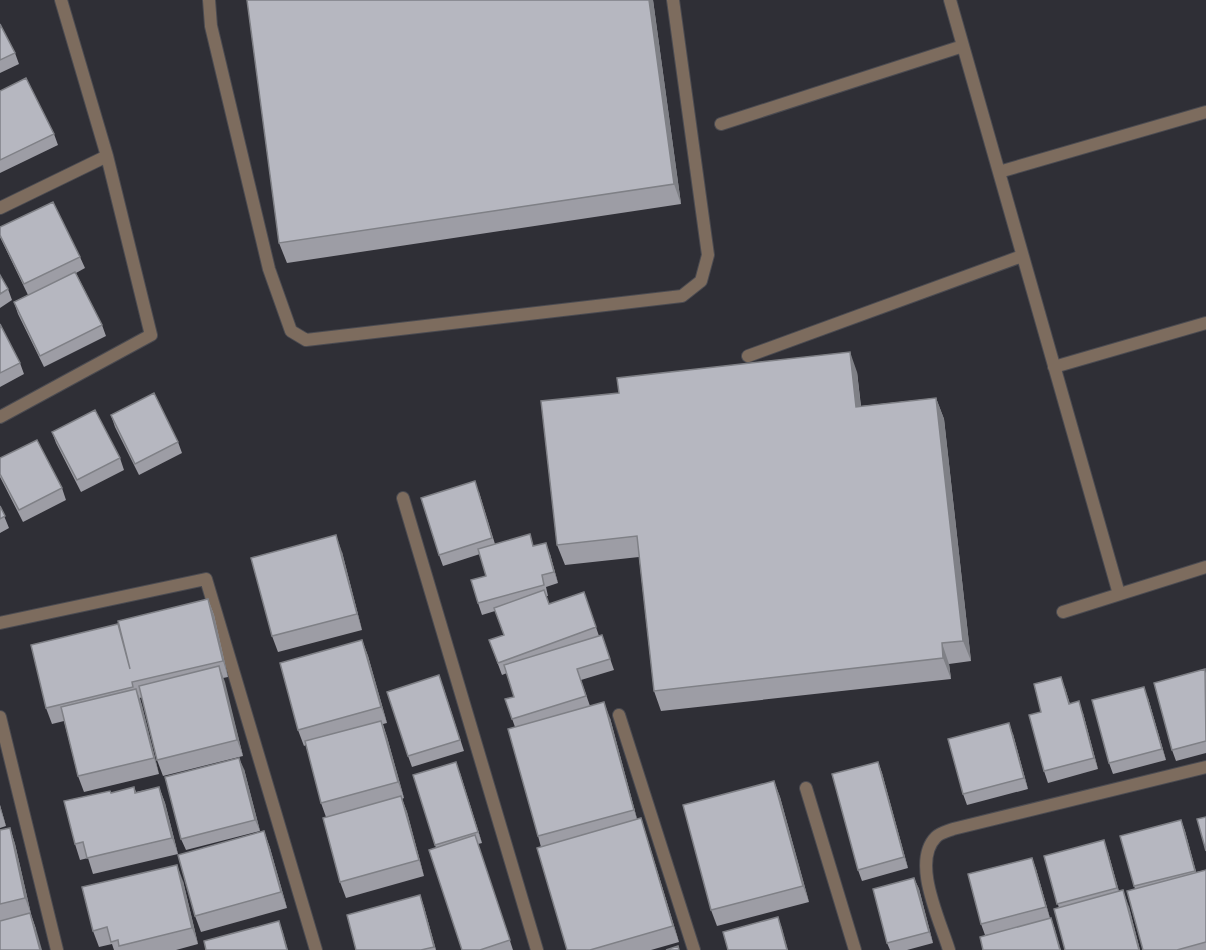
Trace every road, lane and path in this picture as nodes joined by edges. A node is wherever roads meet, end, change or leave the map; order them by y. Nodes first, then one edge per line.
1 (61, 0) edge
2 (209, 0) edge
3 (673, 0) edge
4 (950, 0) edge
5 (963, 46) junction
6 (1206, 112) edge
7 (721, 124) dead end
8 (107, 156) junction
9 (999, 172) junction
10 (0, 208) edge
11 (1022, 256) junction
12 (1206, 323) edge
13 (748, 356) dead end
14 (1054, 367) junction
15 (0, 417) edge
16 (403, 498) dead end
17 (1206, 567) edge
18 (1119, 594) junction
19 (1063, 612) dead end
20 (0, 623) edge
21 (619, 716) dead end
22 (0, 717) edge
23 (1206, 767) edge
24 (806, 788) dead end
25 (57, 950) edge
26 (316, 950) edge
27 (537, 950) edge
28 (693, 950) edge
29 (855, 950) edge
30 (949, 950) edge

1 - 8 street
2 - 3 street
4 - 5 street
5 - 7 street
5 - 9 street
6 - 9 street
8 - 10 street
8 - 15 street
9 - 11 street
11 - 13 street
11 - 14 street
12 - 14 street
14 - 18 street
16 - 27 street
17 - 18 street
18 - 19 street
20 - 26 street
21 - 28 street
22 - 25 street
23 - 30 street
24 - 29 street

